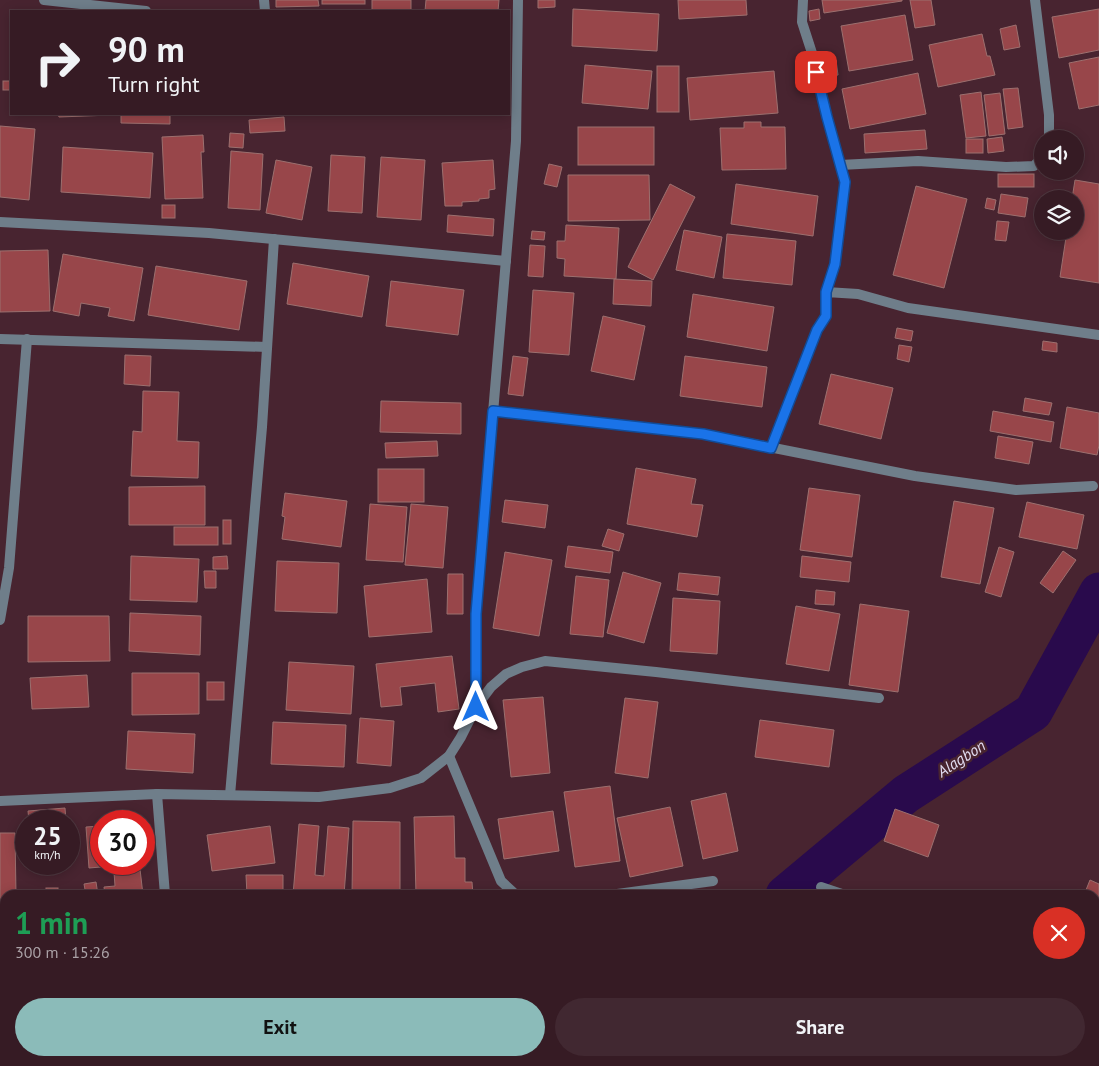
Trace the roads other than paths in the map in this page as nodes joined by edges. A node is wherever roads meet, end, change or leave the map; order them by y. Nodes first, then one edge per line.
1 (44, 0) edge
2 (518, 0) edge
3 (803, 0) edge
4 (1035, 0) edge
5 (137, 10) edge
6 (513, 49) edge
7 (1049, 130) edge
8 (840, 165) junction
9 (1034, 166) edge
10 (0, 222) edge
11 (274, 239) junction
12 (506, 261) junction
13 (826, 292) junction
14 (1099, 335) edge
15 (0, 339) edge
16 (27, 339) junction
17 (267, 346) junction
18 (493, 411) junction
19 (771, 448) junction
20 (1093, 486) dead end
21 (0, 620) edge
22 (879, 698) dead end
23 (476, 707) junction
24 (449, 756) junction
25 (157, 794) junction
26 (230, 795) junction
27 (0, 797) edge
28 (0, 801) edge
29 (713, 881) dead end
30 (821, 886) dead end
31 (165, 890) edge
32 (511, 890) edge
33 (647, 890) edge
34 (832, 890) edge

1 - 5 street
2 - 6 street
3 - 8 street
4 - 7 street
6 - 12 street
8 - 9 street
8 - 13 street
10 - 11 street
11 - 12 street
11 - 17 street
12 - 18 street
13 - 14 street
13 - 19 street
15 - 16 street
16 - 17 street
16 - 21 street
17 - 26 street
18 - 19 street
18 - 23 street
19 - 20 street
22 - 23 street
23 - 24 street
24 - 26 street
24 - 32 street
25 - 26 street
25 - 28 street
25 - 31 street
27 - 28 street
29 - 33 street
30 - 34 street

